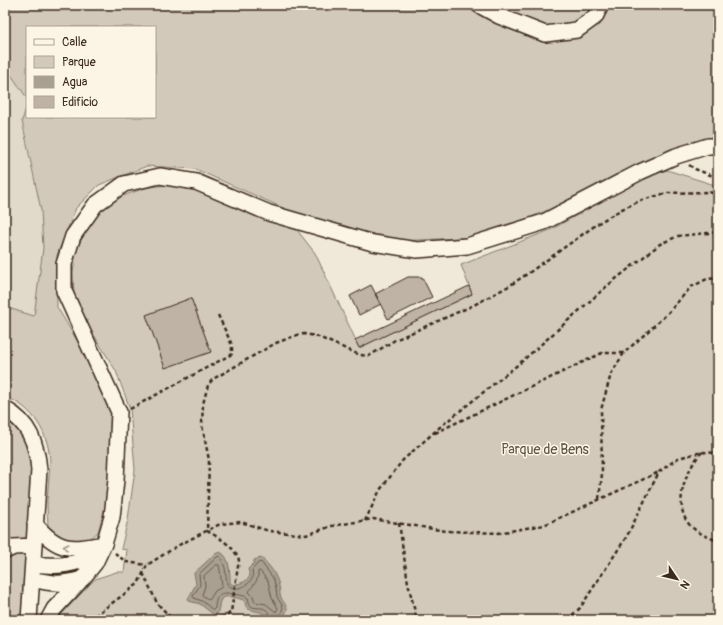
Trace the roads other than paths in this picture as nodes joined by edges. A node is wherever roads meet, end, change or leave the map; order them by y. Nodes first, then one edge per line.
1 (479, 5) edge
2 (601, 5) edge
3 (718, 146) edge
4 (5, 409) edge
5 (35, 524) junction
6 (104, 544) junction
7 (34, 546) junction
8 (5, 551) edge
9 (33, 572) junction
10 (82, 579) junction
11 (29, 620) edge
12 (48, 620) edge

1 - 2 street
3 - 6 street
4 - 5 street
6 -> 5 street
5 - 7 street
6 - 9 street
6 - 10 street
7 - 8 street
7 - 9 street
9 - 10 street
9 - 11 street
10 - 12 street

